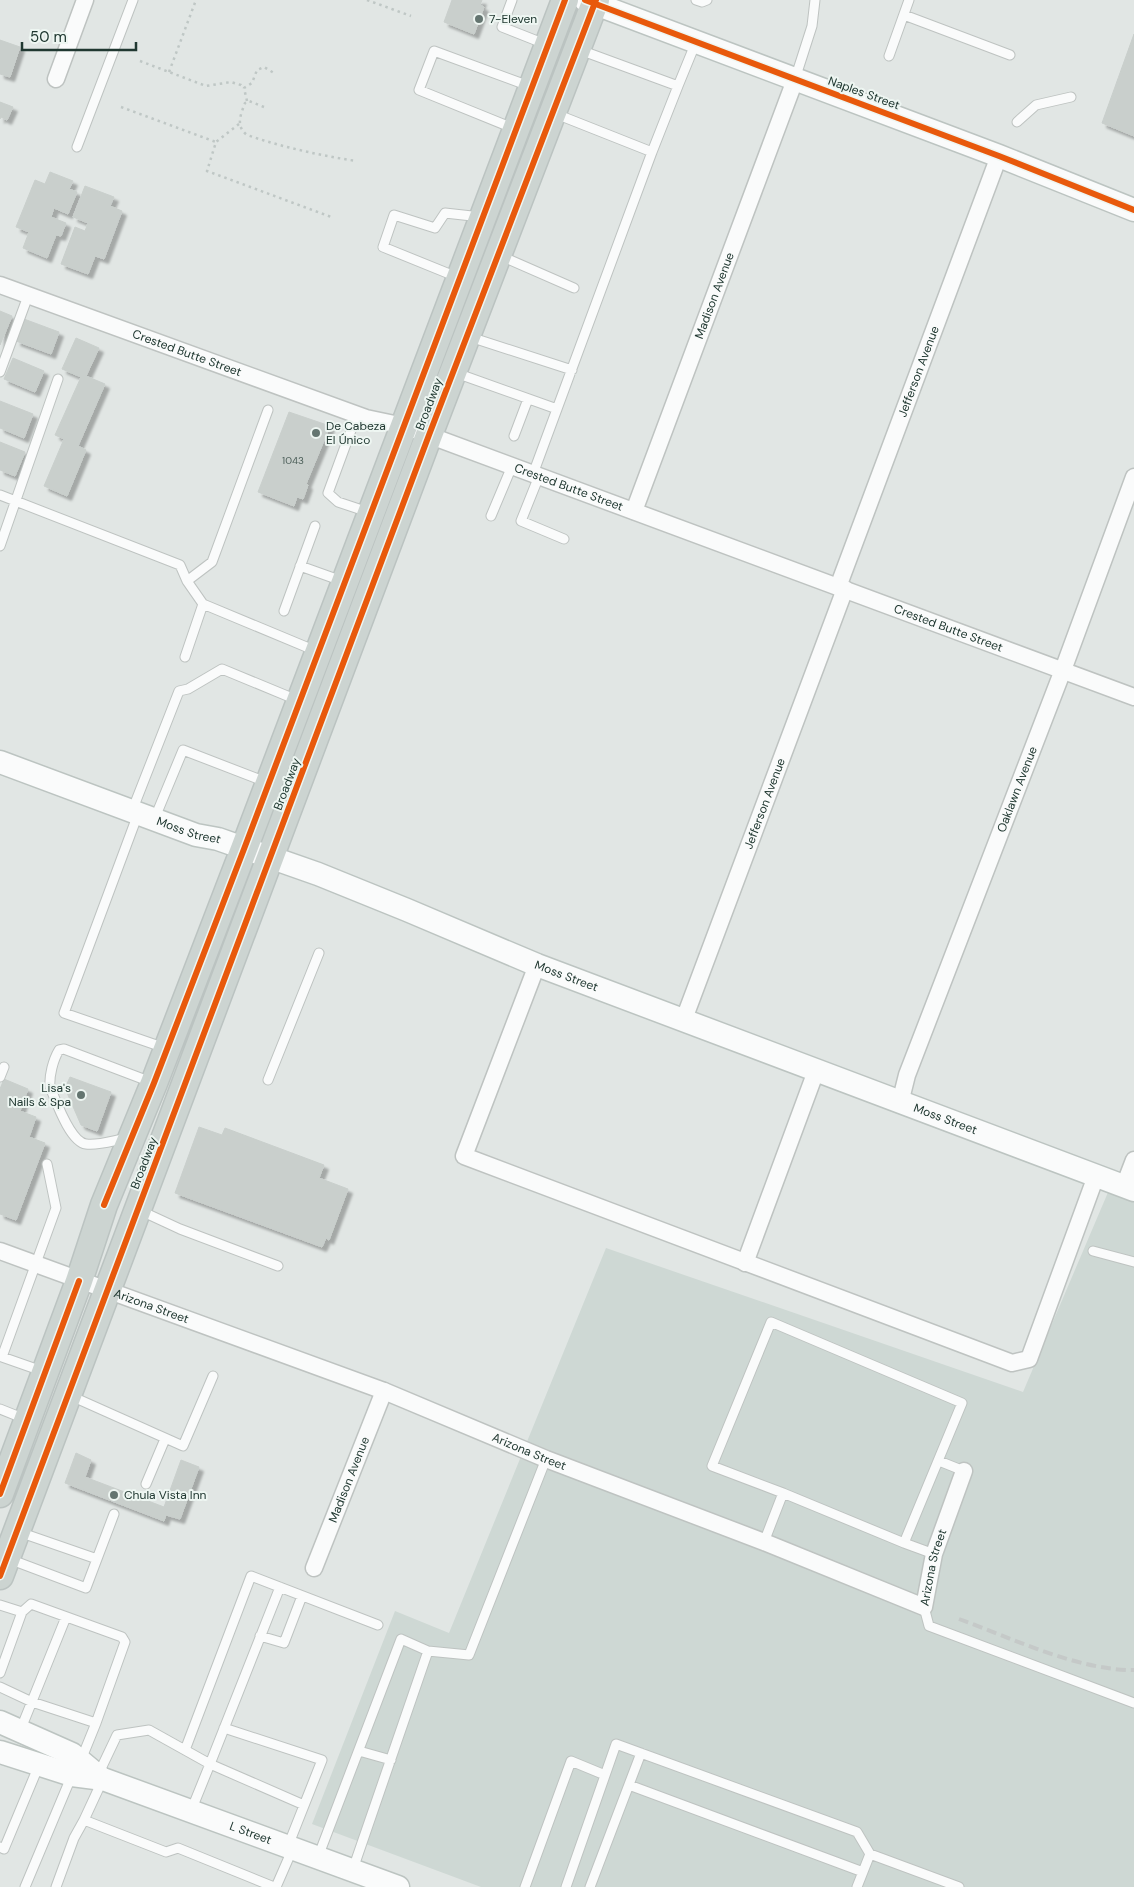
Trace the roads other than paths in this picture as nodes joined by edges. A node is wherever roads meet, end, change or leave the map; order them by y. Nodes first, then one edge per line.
1 (85, 0) edge
2 (133, 0) edge
3 (512, 0) edge
4 (565, 0) edge
5 (696, 0) edge
6 (707, 0) edge
7 (815, 0) edge
8 (910, 0) edge
9 (592, 1) edge
10 (904, 15) junction
11 (696, 41) junction
12 (548, 45) junction
13 (577, 49) junction
14 (1010, 55) dead end
15 (889, 56) dead end
16 (56, 79) dead end
17 (795, 80) junction
18 (678, 86) junction
19 (532, 87) junction
20 (1071, 97) dead end
21 (553, 113) junction
22 (1018, 122) dead end
23 (516, 129) junction
24 (77, 147) dead end
25 (652, 152) junction
26 (999, 156) junction
27 (1134, 210) edge
28 (483, 217) junction
29 (499, 255) junction
30 (460, 278) junction
31 (0, 285) edge
32 (574, 288) dead end
33 (28, 296) junction
34 (468, 336) junction
35 (572, 370) junction
36 (0, 372) edge
37 (454, 372) junction
38 (58, 380) dead end
39 (528, 399) junction
40 (557, 409) junction
41 (268, 410) dead end
42 (357, 414) junction
43 (404, 426) junction
44 (430, 435) junction
45 (514, 436) dead end
46 (512, 466) junction
47 (536, 475) junction
48 (1134, 477) edge
49 (0, 495) edge
50 (16, 502) junction
51 (634, 511) junction
52 (371, 513) junction
53 (491, 516) dead end
54 (315, 526) dead end
55 (564, 539) dead end
56 (0, 546) edge
57 (300, 566) junction
58 (188, 580) junction
59 (345, 582) junction
60 (842, 588) junction
61 (203, 604) junction
62 (284, 612) dead end
63 (318, 652) junction
64 (185, 657) dead end
65 (1063, 670) junction
66 (1134, 697) edge
67 (300, 701) junction
68 (0, 762) edge
69 (269, 783) junction
70 (142, 815) junction
71 (244, 849) junction
72 (271, 858) junction
73 (318, 953) dead end
74 (537, 965) junction
75 (684, 1019) junction
76 (167, 1048) junction
77 (4, 1066) dead end
78 (816, 1071) junction
79 (0, 1077) edge
80 (268, 1080) dead end
81 (154, 1083) junction
82 (900, 1103) junction
83 (131, 1138) junction
84 (1134, 1160) edge
85 (47, 1164) dead end
86 (1096, 1176) junction
87 (1129, 1188) edge
88 (138, 1210) junction
89 (1093, 1250) dead end
90 (0, 1251) edge
91 (1134, 1262) edge
92 (745, 1263) junction
93 (36, 1265) junction
94 (278, 1266) dead end
95 (79, 1281) junction
96 (108, 1291) junction
97 (45, 1372) junction
98 (213, 1376) dead end
99 (384, 1391) junction
100 (69, 1395) junction
101 (0, 1409) edge
102 (28, 1420) junction
103 (165, 1439) junction
104 (546, 1459) junction
105 (939, 1461) junction
106 (5, 1468) edge
107 (964, 1471) joint
108 (146, 1484) dead end
109 (783, 1493) junction
110 (0, 1494) edge
111 (114, 1514) dead end
112 (17, 1531) junction
113 (764, 1542) junction
114 (904, 1543) junction
115 (934, 1554) junction
116 (97, 1559) junction
117 (3, 1567) edge
118 (314, 1568) dead end
119 (280, 1587) junction
120 (302, 1596) junction
121 (0, 1606) edge
122 (924, 1607) junction
123 (22, 1612) junction
124 (66, 1617) junction
125 (378, 1625) dead end
126 (260, 1636) junction
127 (428, 1651) junction
128 (0, 1673) edge
129 (0, 1687) edge
130 (32, 1702) junction
131 (1134, 1703) edge
132 (96, 1724) junction
133 (10, 1727) edge
134 (224, 1728) junction
135 (185, 1750) junction
136 (359, 1751) junction
137 (0, 1752) edge
138 (641, 1753) junction
139 (390, 1760) junction
140 (210, 1764) junction
141 (40, 1765) junction
142 (88, 1772) junction
143 (605, 1775) junction
144 (629, 1785) junction
145 (304, 1805) junction
146 (190, 1811) junction
147 (84, 1820) junction
148 (0, 1847) edge
149 (290, 1848) junction
150 (870, 1854) junction
151 (318, 1858) junction
152 (352, 1870) junction
153 (863, 1872) junction
154 (391, 1886) edge
155 (528, 1886) edge
156 (25, 1887) edge
157 (56, 1887) edge
158 (275, 1887) edge
159 (566, 1887) edge
160 (590, 1887) edge
161 (857, 1887) edge
162 (959, 1887) edge

1 - 16 street
2 - 24 lane
3 - 12 lane
4 - 12 main road, Broadway
5 - 6 lane
7 - 17 lane
8 - 10 lane
9 - 11 street, Naples Street
9 - 13 main road, Broadway
10 - 14 lane
10 - 15 lane
11 - 17 street, Naples Street
11 - 18 lane
12 - 19 main road, Broadway
13 - 18 lane
13 - 21 main road, Broadway
17 - 26 street, Naples Street
17 - 51 street, Madison Avenue
18 - 25 lane
19 - 23 main road, Broadway
19 - 23 lane
20 - 22 lane
21 - 25 lane
21 - 29 main road, Broadway
23 - 28 main road, Broadway
25 - 35 lane
26 - 27 street, Naples Street
26 - 60 street, Jefferson Avenue
28 - 30 main road, Broadway
28 - 30 lane
29 - 32 lane
29 - 34 main road, Broadway
30 - 43 main road, Broadway
31 - 33 street, Crested Butte Street
33 - 36 lane
33 - 42 street, Crested Butte Street
34 - 35 lane
34 - 37 main road, Broadway
35 - 40 lane
37 - 39 lane
37 - 44 main road, Broadway
38 - 50 lane
39 - 40 lane
39 - 45 lane
40 - 47 lane
41 - 58 lane
42 - 43 street, Crested Butte Street
42 - 52 lane
43 - 44 street, Crested Butte Street
43 - 52 main road, Broadway
44 - 46 street, Crested Butte Street
44 - 72 main road, Broadway
46 - 47 street, Crested Butte Street
46 - 53 lane
47 - 51 street, Crested Butte Street
47 - 55 lane
48 - 65 street, Oaklawn Avenue
49 - 50 lane
50 - 56 lane
50 - 58 lane
51 - 60 street, Crested Butte Street
52 - 59 main road, Broadway
54 - 57 lane
57 - 59 lane
57 - 62 lane
58 - 61 lane
59 - 63 main road, Broadway
60 - 65 street, Crested Butte Street
60 - 75 street, Jefferson Avenue
61 - 63 lane
61 - 64 lane
63 - 67 main road, Broadway
65 - 66 street, Crested Butte Street
65 - 82 street, Oaklawn Avenue
67 - 69 main road, Broadway
67 - 70 lane
68 - 70 street, Moss Street
69 - 70 lane
69 - 71 main road, Broadway
70 - 71 street, Moss Street
70 - 76 lane
71 - 72 street, Moss Street
71 - 76 main road, Broadway
72 - 74 street, Moss Street
72 - 88 main road, Broadway
73 - 80 lane
74 - 75 street, Moss Street
74 - 92 street
75 - 78 street, Moss Street
76 - 81 main road, Broadway
77 - 79 lane
78 - 82 street, Moss Street
78 - 92 street
81 - 83 main road, Broadway
81 - 83 lane
82 - 86 street, Moss Street
83 - 95 main road, Broadway
84 - 87 street
85 - 93 lane
86 - 87 street, Moss Street
86 - 92 street
88 - 94 lane
88 - 96 main road, Broadway
89 - 91 lane
90 - 93 street, Arizona Street
93 - 95 street, Arizona Street
93 - 97 lane
95 - 96 street, Arizona Street
95 - 97 main road, Broadway
96 - 99 street, Arizona Street
96 - 100 main road, Broadway
97 - 102 main road, Broadway
98 - 103 lane
99 - 104 street, Arizona Street
99 - 118 street, Madison Avenue
100 - 103 lane
100 - 112 main road, Broadway
101 - 102 lane
102 - 106 main road, Broadway
103 - 108 lane
104 - 113 street, Arizona Street
104 - 127 lane
105 - 107 lane
105 - 109 lane
105 - 114 lane
106 - 110 main road, Broadway
107 - 115 street, Arizona Street
109 - 113 lane
109 - 114 lane
111 - 116 lane
112 - 116 lane
112 - 117 main road, Broadway
113 - 122 street, Arizona Street
114 - 115 lane
115 - 122 street, Arizona Street
116 - 117 lane
119 - 120 lane
119 - 126 lane
119 - 135 lane
120 - 125 lane
120 - 126 lane
121 - 123 lane
122 - 131 lane
123 - 124 lane
123 - 128 lane
124 - 130 lane
124 - 132 lane
126 - 134 lane
127 - 136 lane
127 - 139 lane
129 - 130 lane
130 - 132 lane
130 - 133 lane
132 - 142 lane
133 - 142 street, L Street
134 - 140 lane
134 - 145 lane
135 - 140 lane
135 - 142 lane
136 - 139 lane
136 - 151 lane
137 - 141 street, L Street
138 - 143 lane
138 - 144 lane
138 - 150 lane
139 - 152 lane
140 - 145 lane
140 - 146 lane
141 - 142 street, L Street
141 - 148 lane
142 - 146 street, L Street
142 - 147 lane
142 - 156 lane
143 - 155 lane
143 - 159 lane
144 - 153 lane
144 - 160 lane
145 - 149 lane
146 - 149 street, L Street
147 - 157 lane
147 - 158 lane
149 - 151 street, L Street
149 - 158 lane
150 - 153 lane
150 - 162 lane
151 - 152 street, L Street
152 - 154 street, L Street
153 - 161 lane

